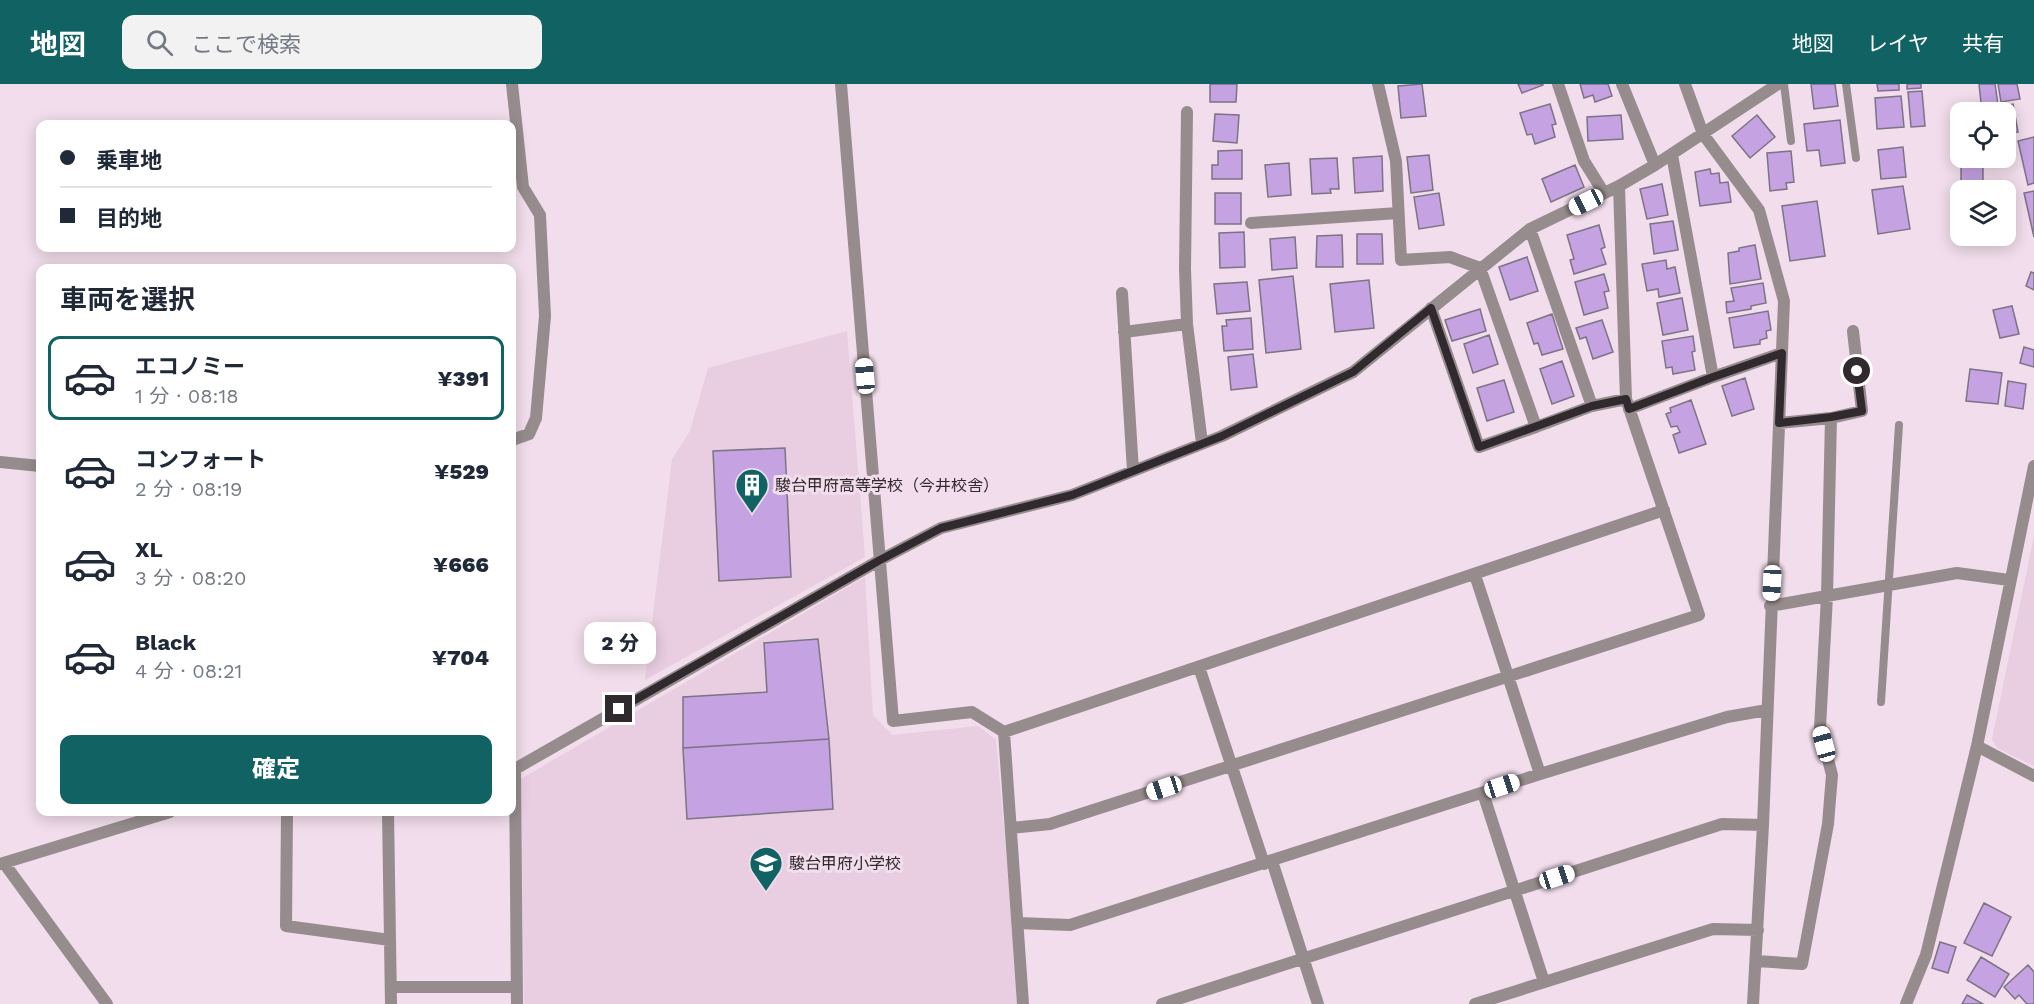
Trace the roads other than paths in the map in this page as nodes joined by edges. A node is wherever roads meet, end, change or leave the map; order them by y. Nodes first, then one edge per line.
1 (512, 84) edge
2 (841, 84) edge
3 (1378, 84) edge
4 (1558, 84) edge
5 (1622, 84) edge
6 (1685, 84) edge
7 (1778, 84) edge
8 (1784, 84) edge
9 (1846, 84) edge
10 (1187, 111) dead end
11 (1703, 134) junction
12 (1791, 141) dead end
13 (1672, 155) junction
14 (1856, 158) dead end
15 (1655, 165) junction
16 (1619, 186) junction
17 (1604, 193) junction
18 (1398, 213) junction
19 (1251, 223) dead end
20 (1530, 229) junction
21 (1480, 268) junction
22 (1122, 293) dead end
23 (1431, 308) junction
24 (1187, 324) junction
25 (1853, 331) dead end
26 (1124, 332) junction
27 (1782, 353) junction
28 (1713, 377) junction
29 (1627, 404) junction
30 (1592, 406) junction
31 (1831, 417) junction
32 (1779, 423) junction
33 (1899, 426) dead end
34 (1536, 427) junction
35 (516, 439) edge
36 (1202, 443) junction
37 (0, 462) edge
38 (36, 466) edge
39 (2034, 466) edge
40 (1133, 471) junction
41 (1664, 510) junction
42 (880, 560) junction
43 (1475, 575) junction
44 (2009, 580) junction
45 (1888, 585) junction
46 (1827, 596) junction
47 (1770, 606) junction
48 (1199, 667) junction
49 (1510, 677) junction
50 (1881, 702) dead end
51 (1767, 710) junction
52 (1004, 732) junction
53 (1977, 746) junction
54 (1232, 766) junction
55 (516, 767) edge
56 (1540, 774) junction
57 (2034, 776) edge
58 (1483, 793) junction
59 (157, 816) edge
60 (287, 816) edge
61 (388, 816) edge
62 (514, 816) edge
63 (1763, 825) junction
64 (1012, 828) junction
65 (1268, 862) junction
66 (2, 863) edge
67 (1515, 891) junction
68 (1018, 923) junction
69 (1758, 930) junction
70 (390, 940) junction
71 (1302, 957) junction
72 (1757, 961) junction
73 (1544, 982) junction
74 (390, 987) junction
75 (517, 987) junction
76 (107, 1004) edge
77 (391, 1004) edge
78 (517, 1004) edge
79 (1023, 1004) edge
80 (1162, 1004) edge
81 (1318, 1004) edge
82 (1475, 1004) edge
83 (1753, 1004) edge
84 (1906, 1004) edge

1 - 35 street
2 - 42 street
3 - 18 street
4 - 17 street
5 - 15 street
6 - 11 street
7 - 11 street
8 - 12 lane
9 - 14 lane
10 - 24 street
11 - 13 street
11 - 27 street
13 - 15 street
13 - 28 street
15 - 16 street
16 - 17 street
16 - 29 street
17 - 20 street
18 - 19 street
18 - 21 street
20 - 21 street
20 - 30 street
21 - 23 street
21 - 34 street
22 - 26 street
23 - 34 street
23 - 36 street
24 - 26 street
24 - 36 street
25 - 31 street
26 - 40 street
27 - 28 street
27 - 32 street
28 - 29 street
29 - 30 street
29 - 41 street
30 - 34 street
31 - 32 street
31 - 46 street
32 - 47 street
33 - 45 lane
36 - 40 street
37 - 38 street
39 - 44 street
40 - 42 street
41 - 43 street
41 - 49 street
42 - 52 street
42 - 55 street
43 - 48 street
43 - 49 street
44 - 45 street
44 - 53 street
45 - 46 street
45 - 50 lane
46 - 47 street
46 - 72 street
47 - 51 street
48 - 52 street
48 - 54 street
49 - 54 street
49 - 56 street
51 - 56 street
51 - 63 street
52 - 64 street
53 - 57 street
53 - 84 street
54 - 64 street
54 - 65 street
56 - 58 street
58 - 65 street
58 - 67 street
59 - 66 street
60 - 70 street
61 - 70 street
62 - 75 street
63 - 67 street
63 - 69 street
64 - 68 street
65 - 68 street
65 - 71 street
66 - 76 street
67 - 71 street
67 - 73 street
68 - 79 street
69 - 72 street
69 - 73 street
70 - 74 street
71 - 80 street
71 - 81 street
72 - 83 street
73 - 82 street
74 - 75 street
74 - 77 street
75 - 78 street

